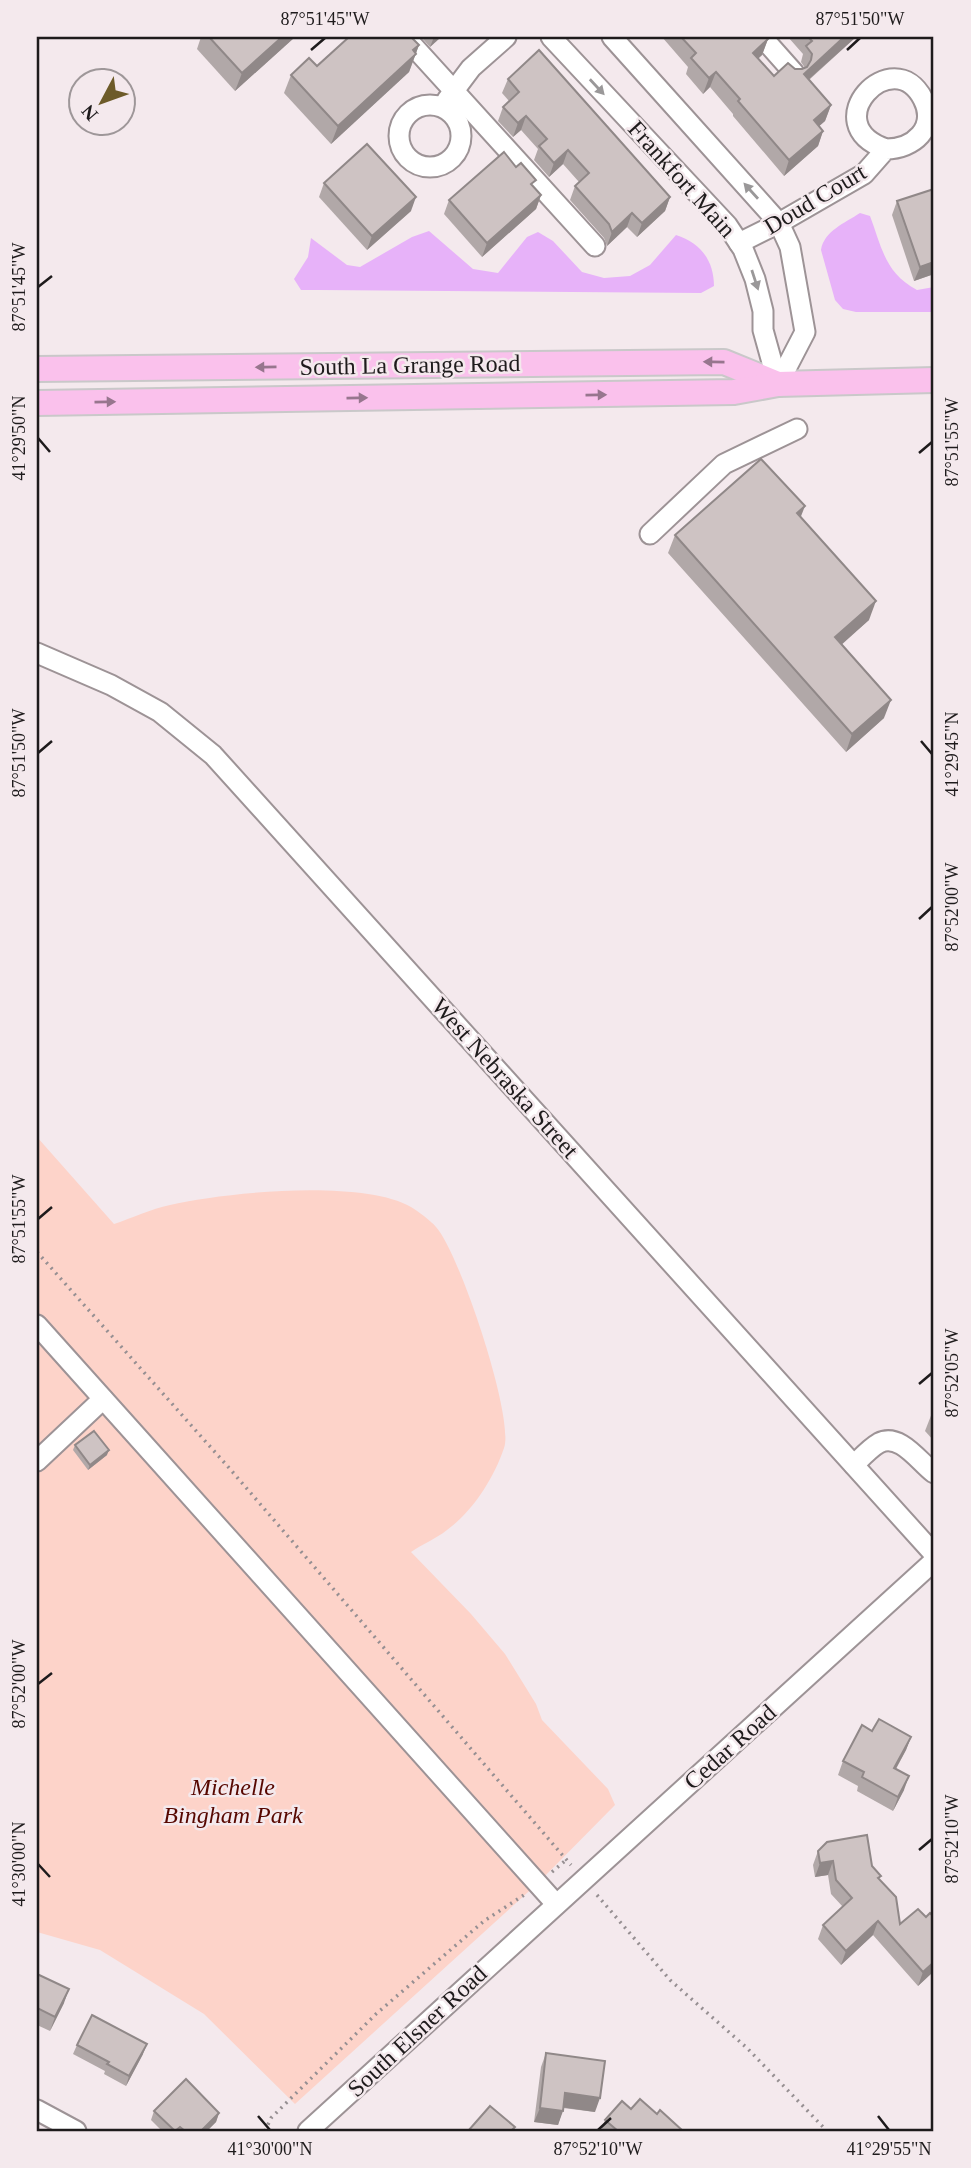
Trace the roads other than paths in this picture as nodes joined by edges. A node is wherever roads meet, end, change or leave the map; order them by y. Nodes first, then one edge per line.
1 (405, 37) edge
2 (506, 37) edge
3 (551, 37) edge
4 (612, 37) edge
5 (762, 37) edge
6 (794, 73) edge
7 (448, 99) junction
8 (886, 149) dead end
9 (779, 223) junction
10 (738, 243) junction
11 (594, 246) dead end
12 (37, 369) edge
13 (934, 380) edge
14 (778, 384) junction
15 (37, 403) edge
16 (797, 429) dead end
17 (650, 534) dead end
18 (37, 653) edge
19 (37, 1325) edge
20 (103, 1399) junction
21 (37, 1461) edge
22 (854, 1465) junction
23 (934, 1473) edge
24 (934, 1554) edge
25 (934, 1561) edge
26 (556, 1904) junction
27 (526, 1931) joint
28 (37, 2110) edge
29 (76, 2131) edge
30 (308, 2131) edge

1 - 7 street
2 - 7 street
3 -> 10 street, Frankfort Main
9 -> 4 street, Frankfort Main
5 - 6 street
7 - 11 street
8 - 9 street, Doud Court
9 - 10 street, Doud Court
9 - 14 street, Frankfort Main
10 -> 14 street, Frankfort Main
14 -> 12 main road, South La Grange Road
13 - 14 main road, South La Grange Road
15 -> 14 main road, South La Grange Road
16 - 17 street
18 - 22 street, West Nebraska Street
19 - 20 street
20 - 21 street
20 - 26 street
22 - 23 street
22 - 24 street, West Nebraska Street
25 - 26 street, Cedar Road
26 - 27 street, Cedar Road
27 - 30 street, South Elsner Road
28 - 29 street

